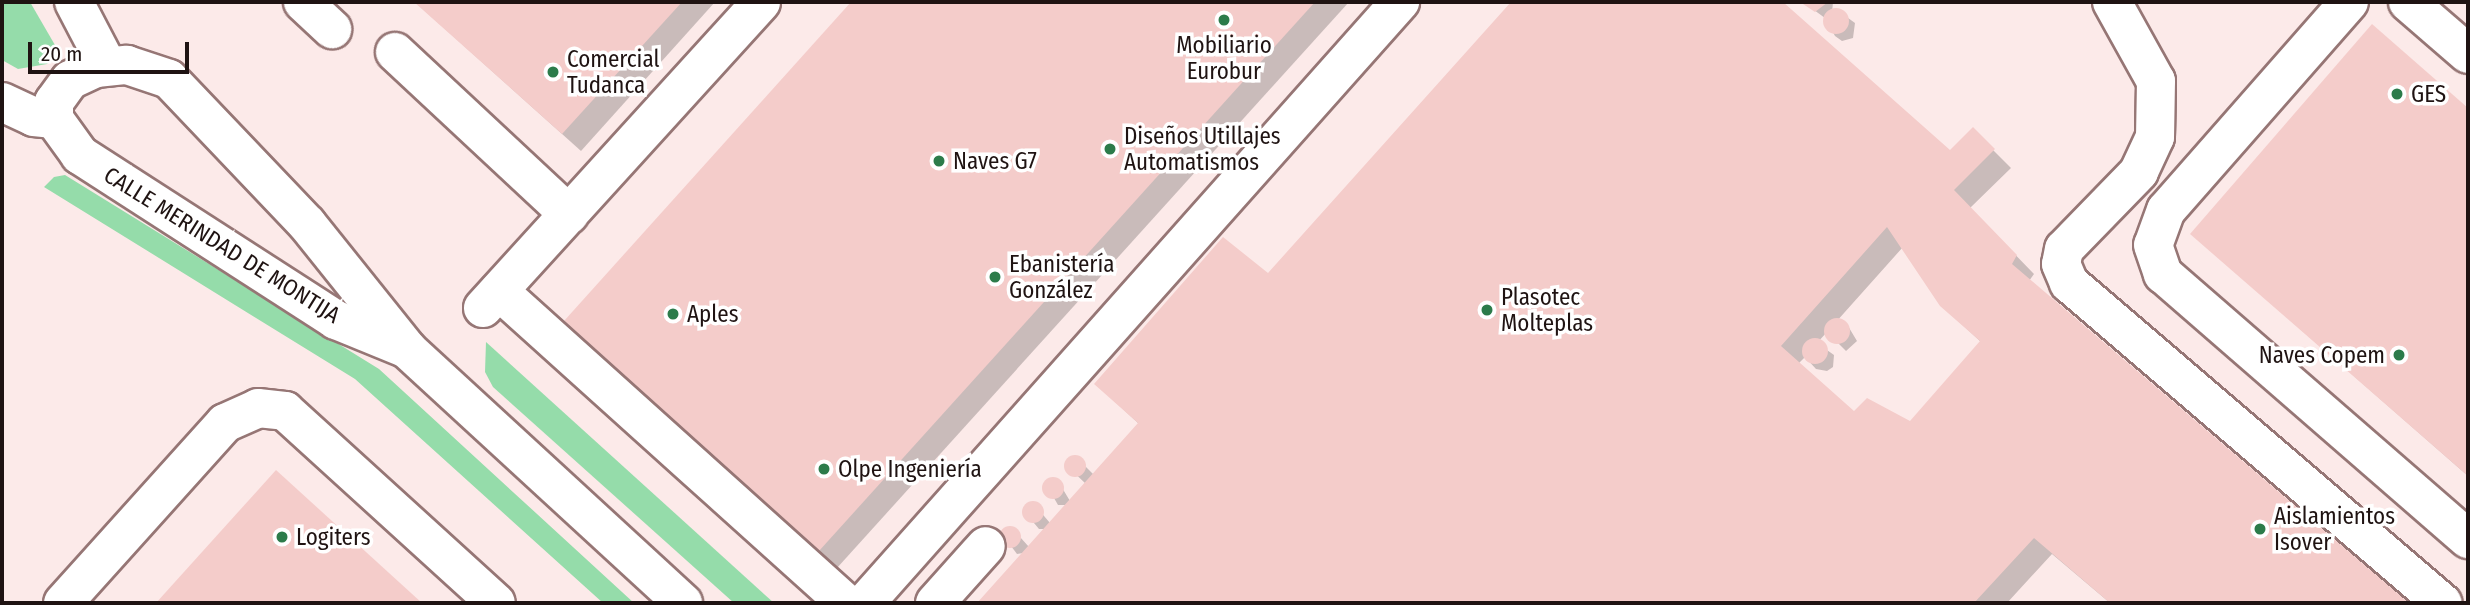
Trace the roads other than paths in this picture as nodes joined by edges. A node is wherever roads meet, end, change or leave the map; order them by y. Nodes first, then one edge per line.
1 (74, 2) edge
2 (303, 2) edge
3 (761, 2) edge
4 (1400, 2) edge
5 (2112, 2) edge
6 (2349, 2) edge
7 (2408, 2) edge
8 (332, 29) dead end
9 (395, 52) dead end
10 (2468, 54) edge
11 (107, 65) junction
12 (2, 102) edge
13 (54, 119) junction
14 (569, 214) junction
15 (407, 349) junction
16 (2468, 539) edge
17 (986, 546) dead end
18 (63, 603) edge
19 (496, 603) edge
20 (683, 603) edge
21 (846, 603) edge
22 (864, 603) edge
23 (935, 603) edge
24 (2443, 603) edge

1 - 11 street
2 - 8 street
3 - 14 street
4 - 22 street
5 - 24 street
6 - 16 street
7 - 10 street
9 - 14 street
11 - 13 street, CALLE MERINDAD DE MONTIJA
11 - 15 street, CALLE MERINDAD DE MONTIJA
12 - 13 street
13 - 15 street, CALLE MERINDAD DE MONTIJA
14 - 21 street
15 - 20 street, CALLE MERINDAD DE MONTIJA
17 - 23 street
18 - 19 street

